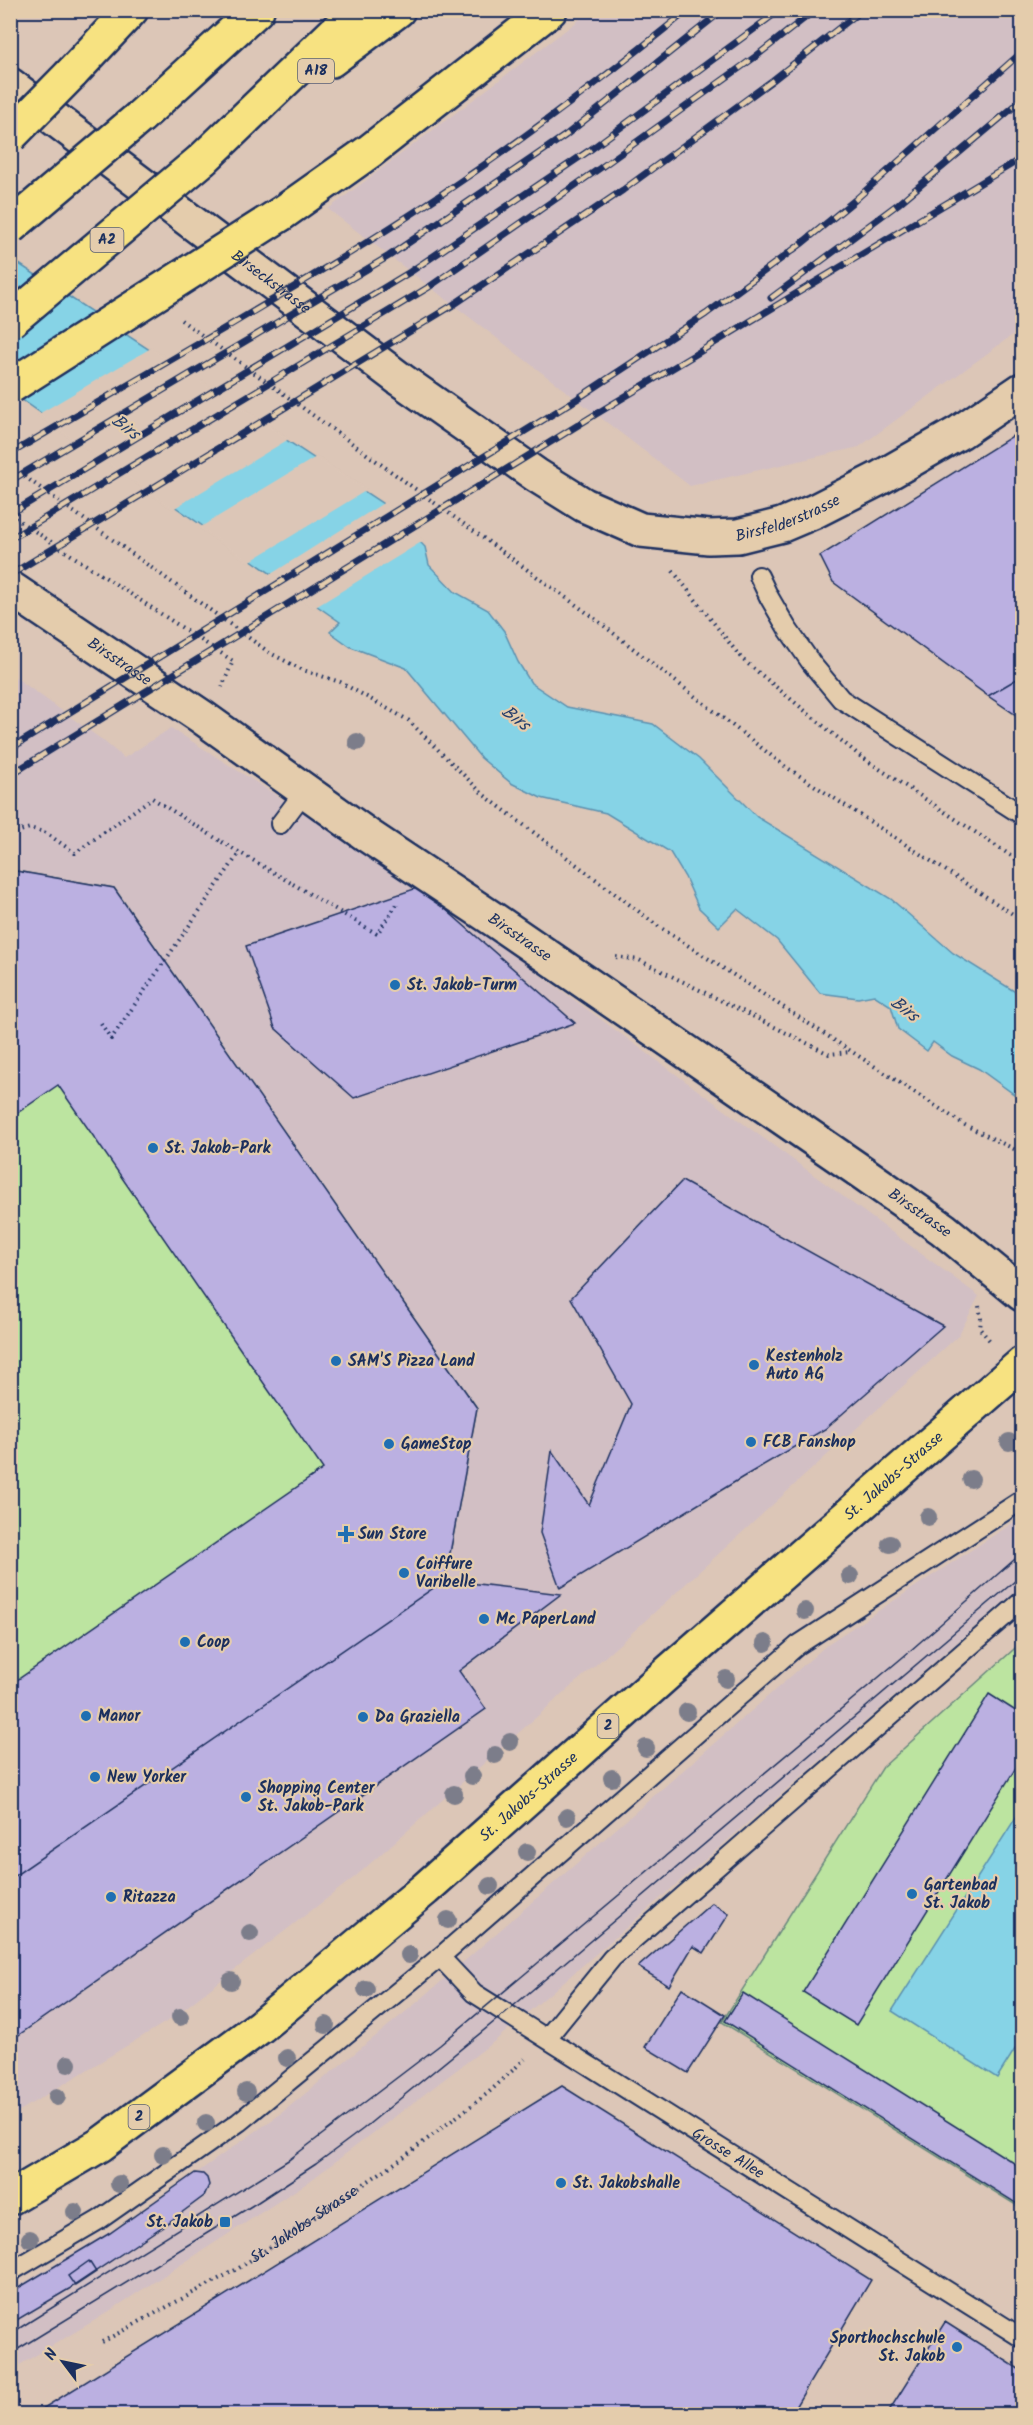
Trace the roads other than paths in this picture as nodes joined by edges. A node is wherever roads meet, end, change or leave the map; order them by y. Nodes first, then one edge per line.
1 (131, 10) edge
2 (257, 10) edge
3 (358, 10) edge
4 (398, 10) edge
5 (550, 10) edge
6 (10, 85) edge
7 (233, 132) junction
8 (10, 136) edge
9 (10, 227) edge
10 (10, 321) edge
11 (10, 386) edge
12 (1023, 390) edge
13 (536, 475) joint
14 (759, 576) dead end
15 (10, 588) edge
16 (304, 792) junction
17 (1023, 815) edge
18 (280, 824) dead end
19 (1013, 1285) edge
20 (1019, 1368) edge
21 (1023, 1500) edge
22 (1023, 1601) edge
23 (440, 1957) junction
24 (547, 2038) junction
25 (10, 2198) edge
26 (10, 2272) edge
27 (1023, 2338) edge

1 - 8 main road, bridge
2 - 9 main road, bridge
3 - 7 main road, A2
4 - 7 main road, A18
5 - 11 main road, bridge
6 - 13 street, Birseckstrasse
7 - 10 main road, A2, bridge
12 - 13 street, Birsfelderstrasse
14 - 17 lane
15 - 16 street, Birsstrasse
16 - 18 lane
16 - 19 street, Birsstrasse
20 - 25 main road, St. Jakobs-Strasse / 2
21 - 23 lane
22 - 24 lane
23 - 24 lane, Grosse Allee
23 - 26 lane
24 - 27 lane, Grosse Allee

